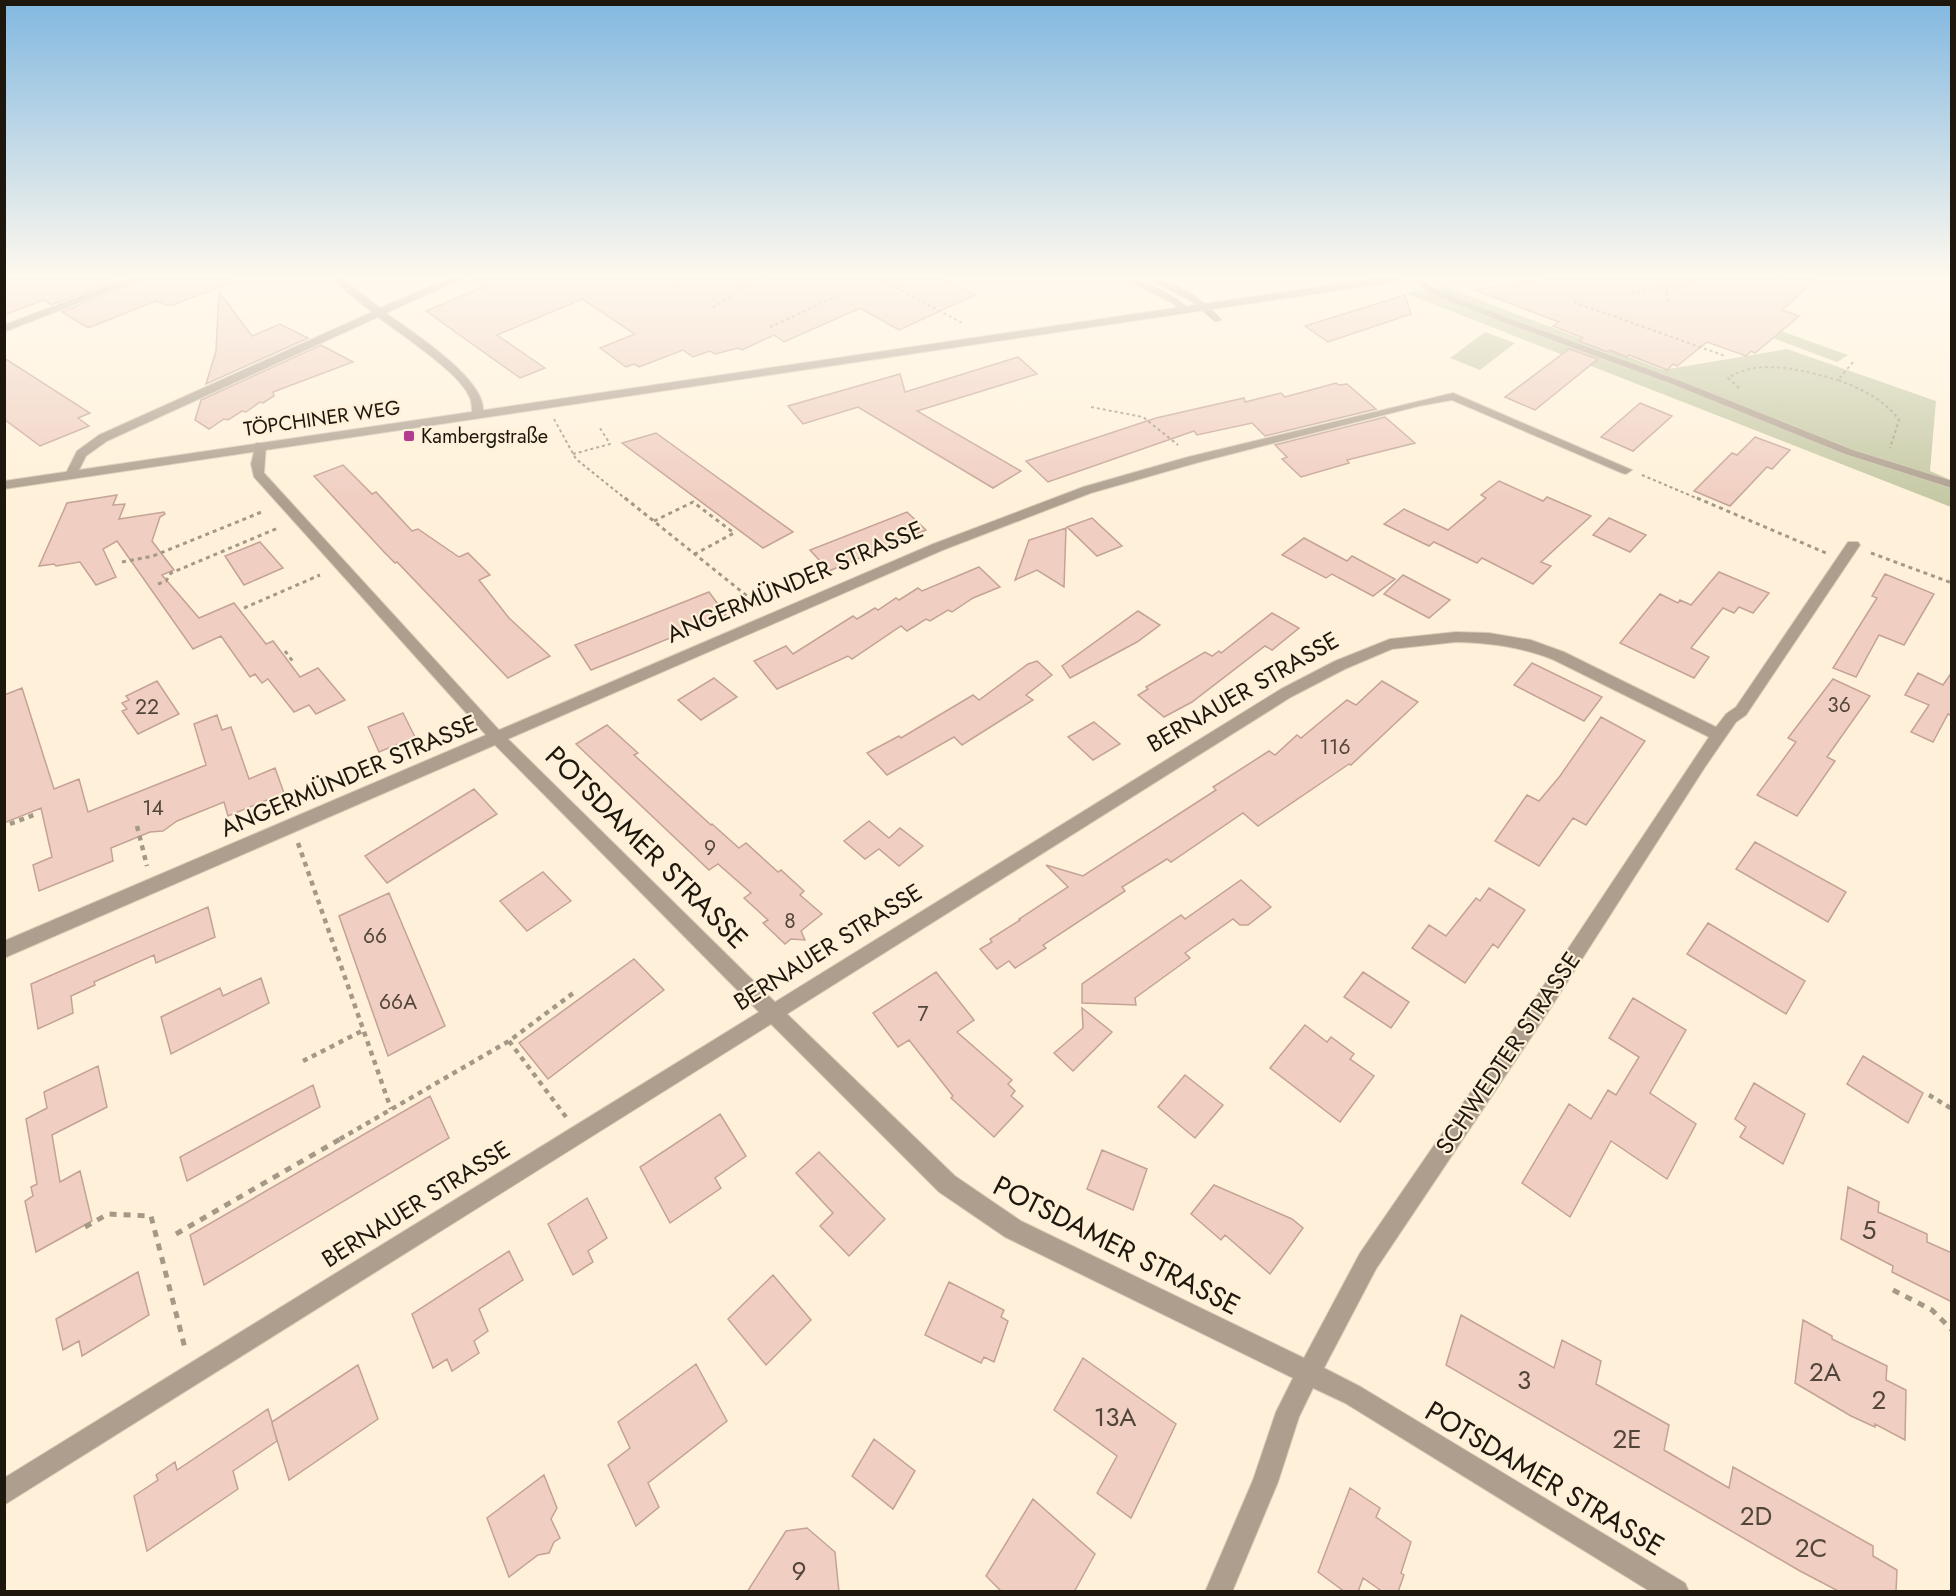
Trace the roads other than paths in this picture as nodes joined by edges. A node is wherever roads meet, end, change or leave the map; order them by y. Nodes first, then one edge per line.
1 (290, 353) edge
2 (432, 353) edge
3 (890, 353) edge
4 (1595, 353) edge
5 (478, 414) junction
6 (260, 446) junction
7 (1626, 471) road end
8 (71, 475) junction
9 (4, 485) edge
10 (1952, 485) edge
11 (1853, 545) road end
12 (1719, 735) junction
13 (498, 739) junction
14 (4, 950) edge
15 (773, 1013) junction
16 (1308, 1373) junction
17 (4, 1493) edge
18 (1218, 1592) edge
19 (1676, 1592) edge

1 - 8 street
2 - 5 street
3 - 5 street, TÖPCHINER WEG
4 - 10 lane
5 - 6 street, TÖPCHINER WEG
6 - 8 street, TÖPCHINER WEG
6 - 13 street, POTSDAMER STRASSE
7 - 13 street, ANGERMÜNDER STRASSE
8 - 9 street, TÖPCHINER WEG
11 - 12 street, SCHWEDTER STRASSE
12 - 15 street, BERNAUER STRASSE
12 - 16 street, SCHWEDTER STRASSE
13 - 14 street, ANGERMÜNDER STRASSE
13 - 15 street, POTSDAMER STRASSE
15 - 16 street, POTSDAMER STRASSE
15 - 17 street, BERNAUER STRASSE
16 - 18 street, SCHWEDTER STRASSE
16 - 19 street, POTSDAMER STRASSE

